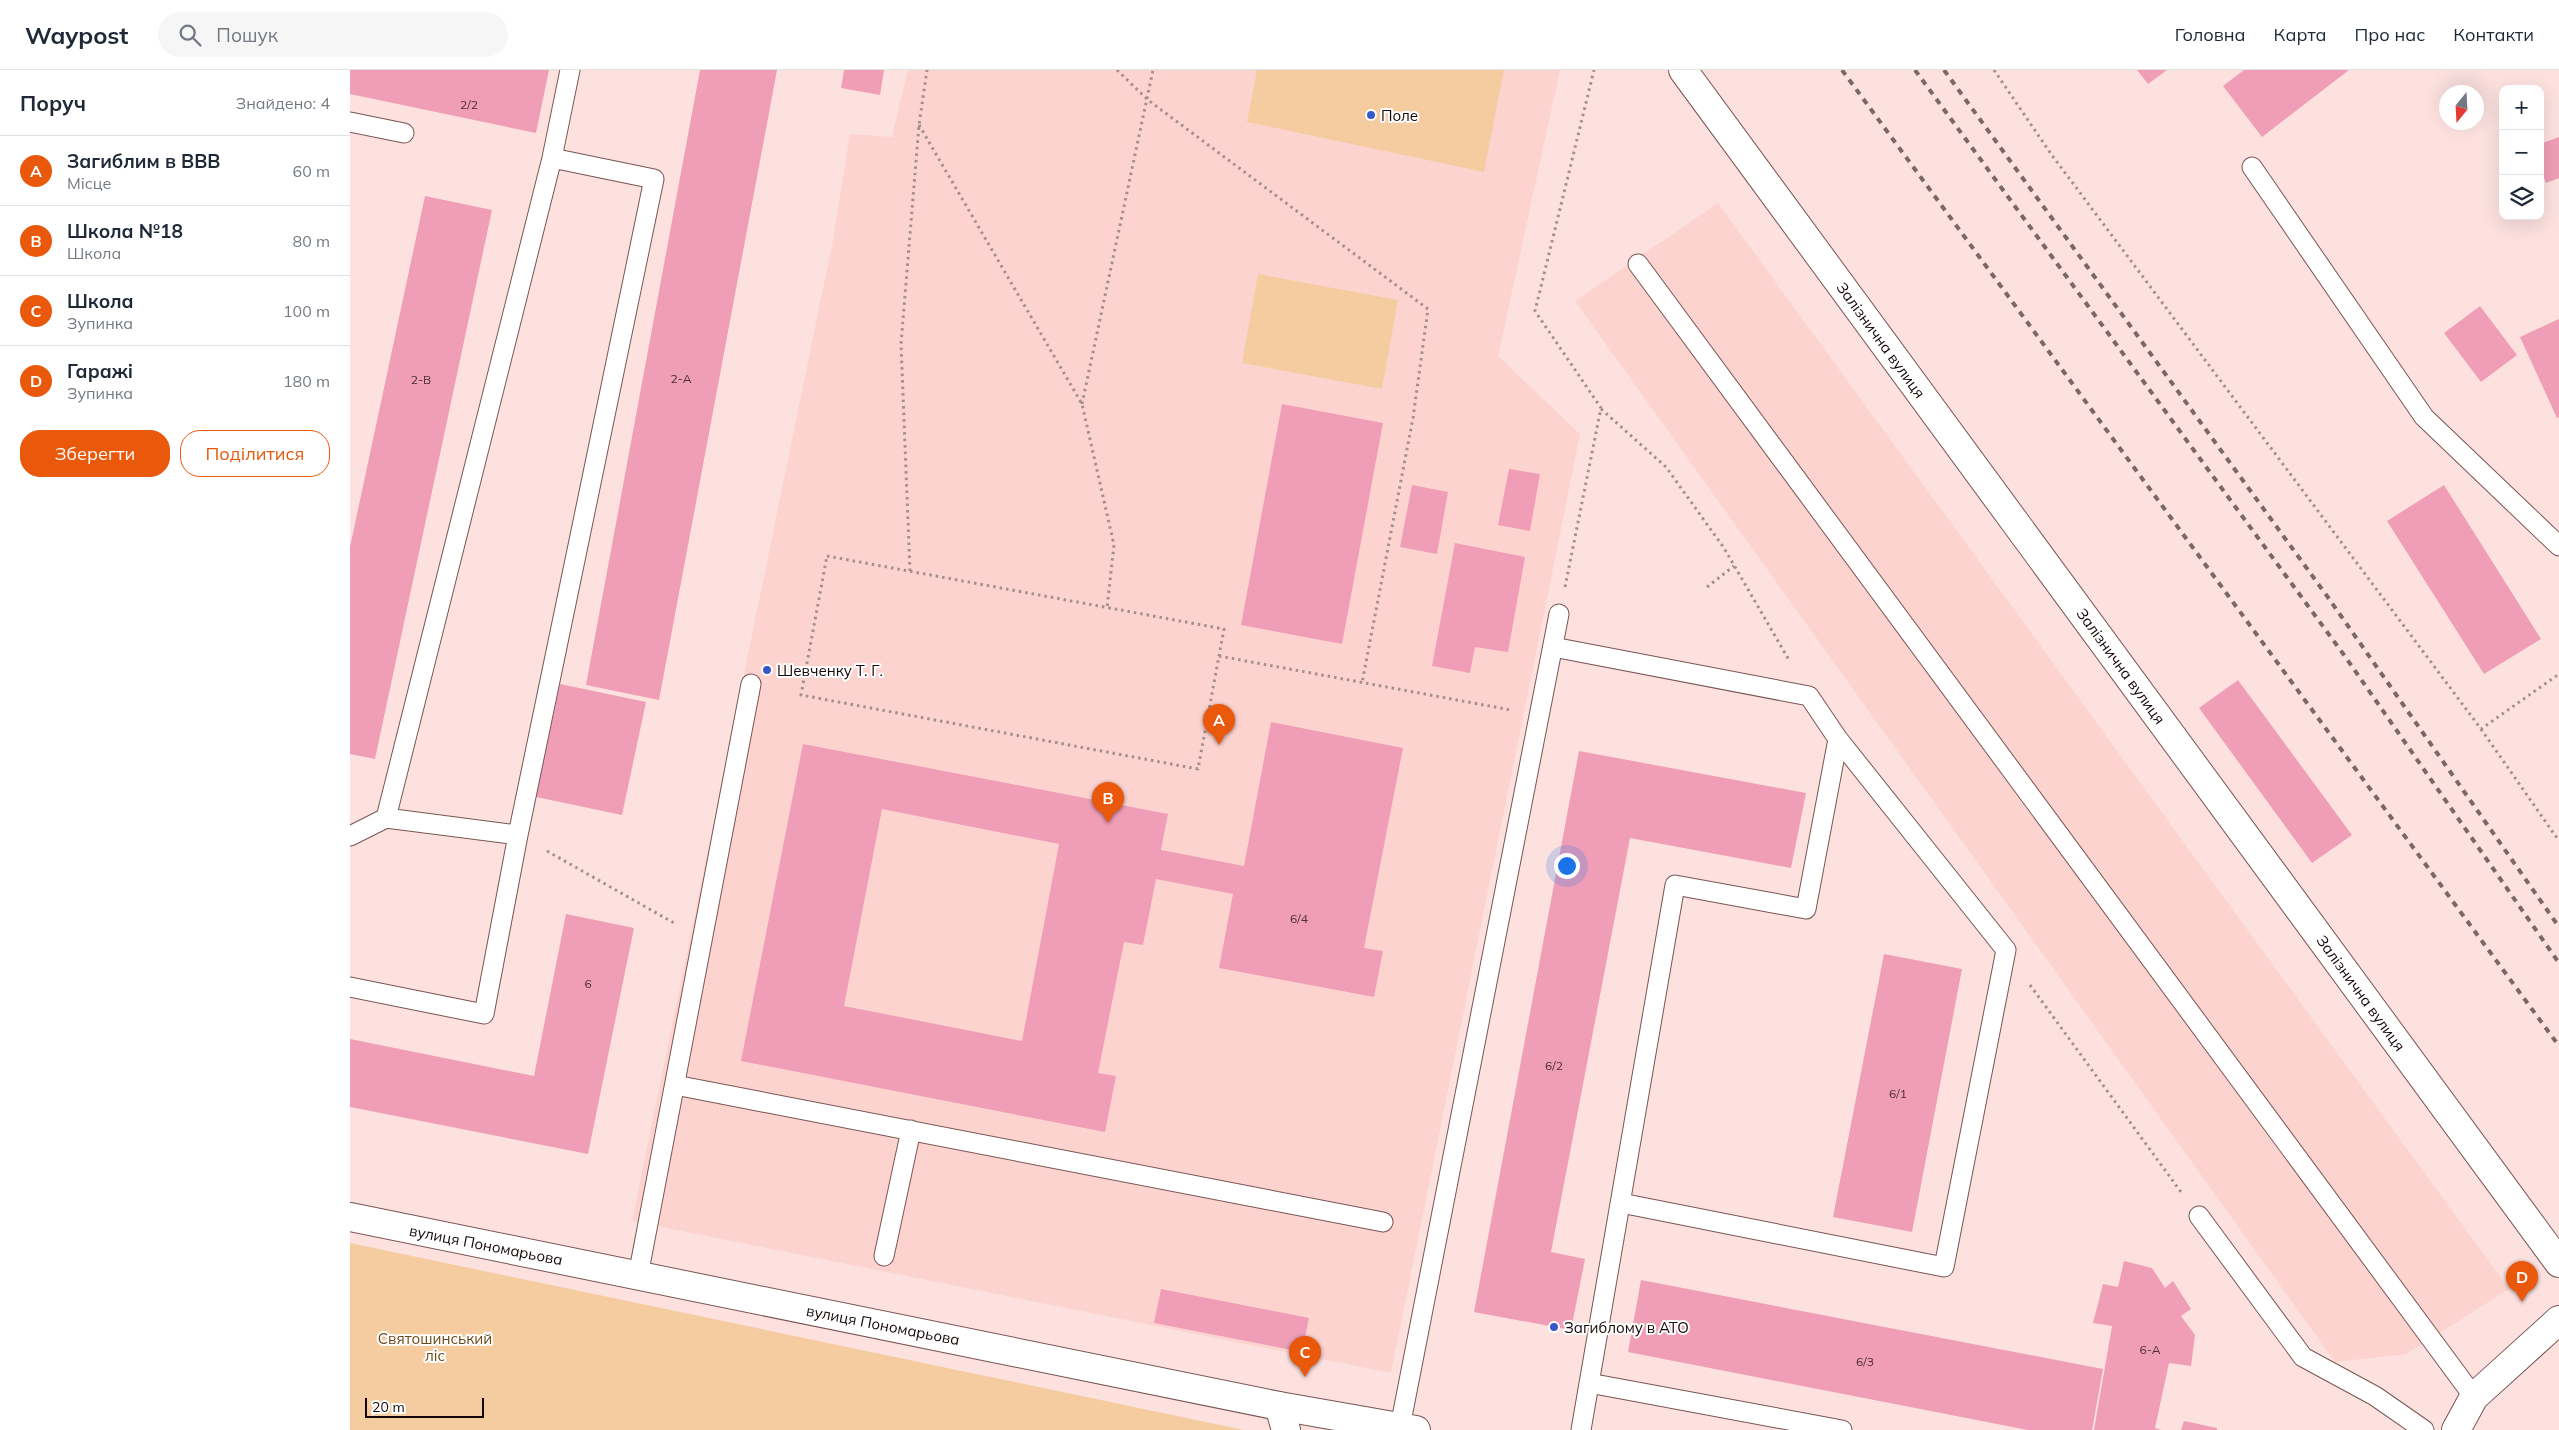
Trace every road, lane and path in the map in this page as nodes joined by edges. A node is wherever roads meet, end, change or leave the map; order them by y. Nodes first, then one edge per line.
1 (570, 70) edge
2 (927, 70) edge
3 (1117, 70) edge
4 (1153, 70) edge
5 (1594, 70) edge
6 (1683, 70) edge
7 (1994, 70) edge
8 (1148, 100) junction
9 (350, 122) edge
10 (919, 126) junction
11 (404, 134) dead end
12 (552, 158) junction
13 (2252, 167) dead end
14 (1638, 264) dead end
15 (1082, 404) junction
16 (1601, 408) junction
17 (2559, 546) edge
18 (1734, 566) junction
19 (910, 571) junction
20 (1707, 588) dead end
21 (1107, 608) junction
22 (1559, 614) joint
23 (1553, 647) junction
24 (1219, 656) junction
25 (2559, 674) edge
26 (1362, 683) junction
27 (751, 684) dead end
28 (1809, 696) junction
29 (1538, 716) junction
30 (2481, 729) junction
31 (1838, 739) junction
32 (386, 818) junction
33 (518, 835) junction
34 (350, 836) edge
35 (2559, 841) edge
36 (701, 940) junction
37 (2006, 950) junction
38 (350, 986) edge
39 (675, 1085) junction
40 (911, 1130) junction
41 (1621, 1203) junction
42 (2199, 1216) joint
43 (350, 1217) edge
44 (1383, 1222) dead end
45 (884, 1256) dead end
46 (2559, 1263) edge
47 (638, 1276) junction
48 (2559, 1320) edge
49 (1589, 1383) junction
50 (2474, 1396) junction
51 (1283, 1418) edge
52 (1408, 1428) edge
53 (1580, 1430) edge
54 (1842, 1430) edge
55 (2424, 1430) edge
56 (2456, 1430) edge

1 - 12 lane
2 - 10 path
3 - 8 path
4 - 8 path
5 - 16 path
6 - 46 street, Залізнична вулиця
7 - 30 path
8 - 15 path
8 - 26 path
9 - 11 lane
10 - 15 path
10 - 19 path
12 - 32 lane
12 - 33 lane
13 - 17 lane
14 - 50 lane
15 - 21 path
16 - 18 path
16 - 22 path
18 - 20 path
18 - 28 path
19 - 21 path
19 - 24 path
21 - 24 path
22 - 23 lane
23 - 28 lane
23 - 29 lane
24 - 26 path
25 - 30 path
26 - 29 path
27 - 36 lane
28 - 31 lane
29 - 52 lane
30 - 35 path
31 - 37 lane
31 - 41 lane
32 - 33 lane
32 - 34 lane
33 - 36 path
33 - 38 lane
36 - 39 lane
37 - 41 lane
37 - 42 path
39 - 40 lane
39 - 47 lane
40 - 44 lane
40 - 45 lane
41 - 49 lane
42 - 55 lane
43 - 47 street, вулиця Пономарьова
47 - 51 street, вулиця Пономарьова
48 - 50 street
49 - 53 lane
49 - 54 lane
50 - 56 street
51 - 52 street, вулиця Пономарьова

